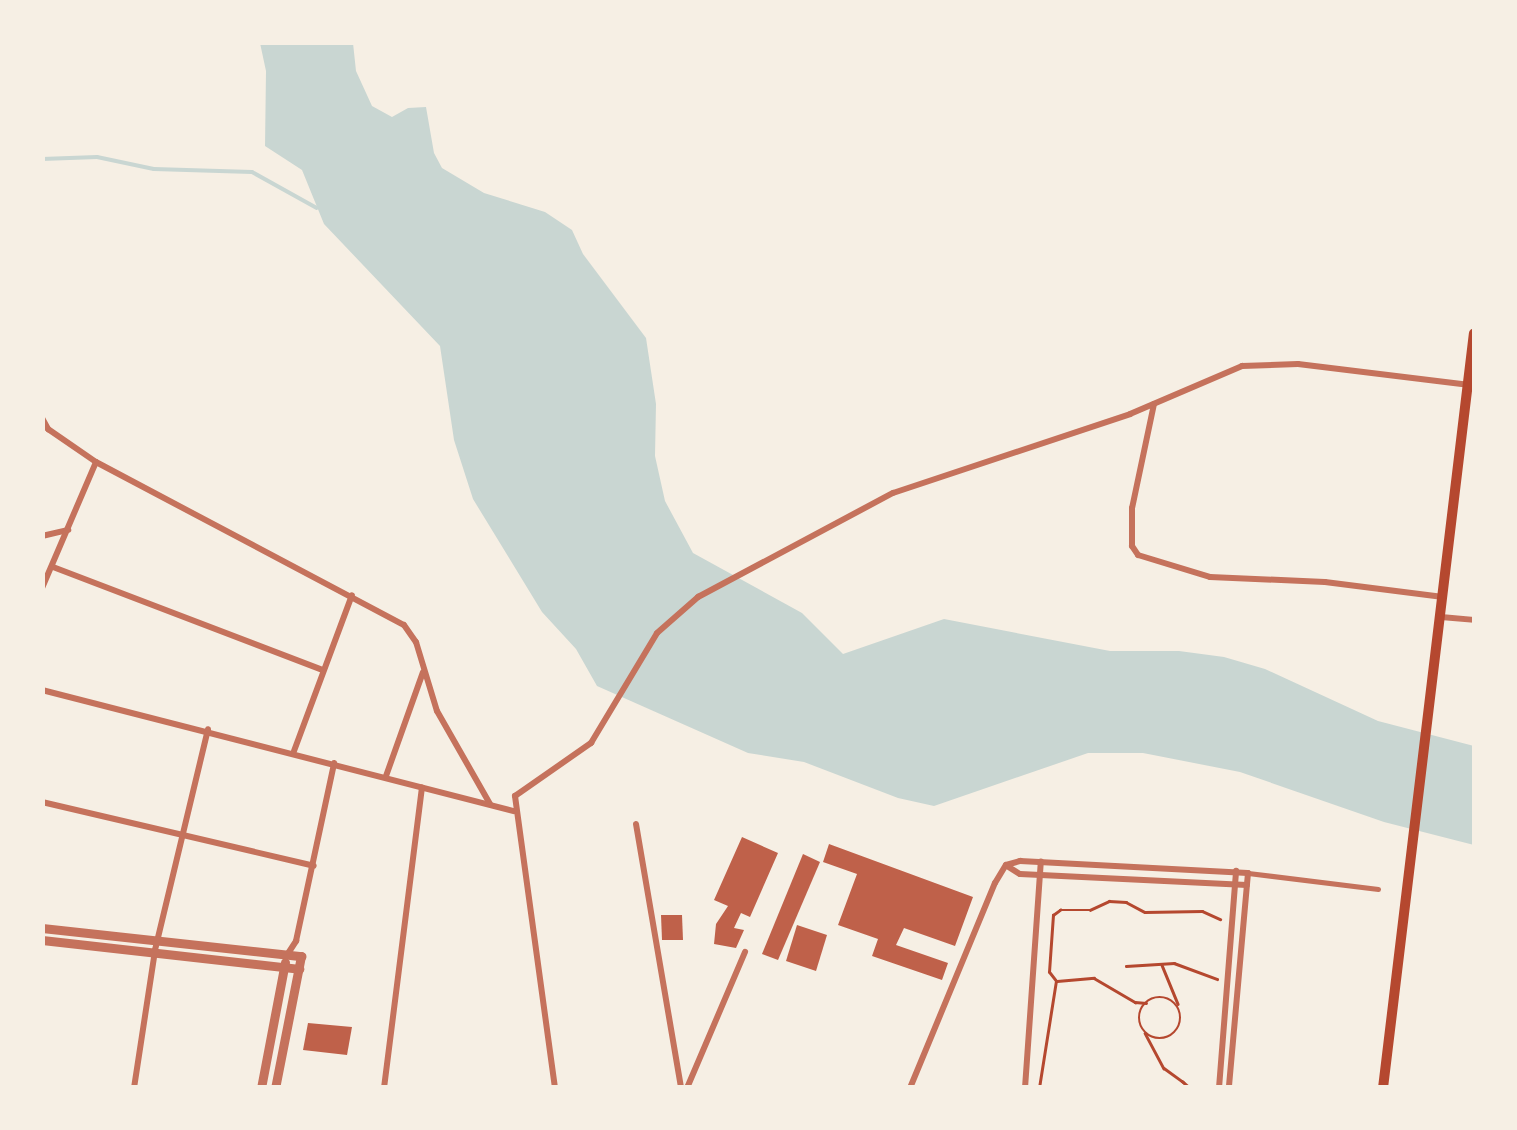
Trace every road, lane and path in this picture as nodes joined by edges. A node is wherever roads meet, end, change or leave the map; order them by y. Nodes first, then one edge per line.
1 (1474, 332) edge
2 (1468, 385) junction
3 (1470, 401) edge
4 (1154, 403) junction
5 (42, 418) edge
6 (96, 462) junction
7 (69, 530) junction
8 (42, 536) edge
9 (53, 567) junction
10 (42, 588) edge
11 (352, 595) junction
12 (1443, 597) junction
13 (1441, 617) junction
14 (1474, 620) edge
15 (323, 670) junction
16 (423, 671) junction
17 (42, 690) edge
18 (208, 729) junction
19 (294, 752) junction
20 (334, 764) junction
21 (386, 776) junction
22 (422, 787) junction
23 (42, 802) edge
24 (490, 804) junction
25 (514, 811) junction
26 (636, 824) dead end
27 (181, 837) junction
28 (1042, 862) junction
29 (1011, 863) junction
30 (314, 866) junction
31 (1236, 871) junction
32 (1248, 873) junction
33 (1041, 874) junction
34 (1236, 883) junction
35 (1247, 884) junction
36 (1378, 889) dead end
37 (1219, 916) dead end
38 (43, 928) edge
39 (42, 940) edge
40 (296, 941) junction
41 (156, 945) junction
42 (745, 952) dead end
43 (287, 955) junction
44 (301, 956) junction
45 (1162, 964) junction
46 (285, 966) junction
47 (1126, 966) dead end
48 (298, 968) junction
49 (1218, 980) dead end
50 (1056, 981) junction
51 (1146, 1003) junction
52 (1178, 1008) junction
53 (1145, 1033) junction
54 (1166, 1078) dead end
55 (1184, 1082) junction
56 (134, 1088) edge
57 (261, 1088) edge
58 (275, 1088) edge
59 (384, 1088) edge
60 (555, 1088) edge
61 (684, 1088) edge
62 (910, 1088) edge
63 (1024, 1088) edge
64 (1039, 1088) edge
65 (1190, 1088) edge
66 (1219, 1088) edge
67 (1229, 1088) edge
68 (1383, 1088) edge

1 - 2 main road
2 - 3 main road
2 - 4 street
3 - 12 main road
4 - 12 street
4 - 25 street
5 - 6 street
6 - 7 street
6 - 11 street
7 - 8 street
7 - 9 street
9 - 10 street
9 - 15 street
11 - 15 street
11 - 16 street
12 - 13 main road
13 - 14 street
13 - 68 main road
15 - 19 street
16 - 21 street
16 - 24 street
17 - 18 street
18 - 19 street
18 - 27 street
19 - 20 street
20 - 21 street
20 - 30 street
21 - 22 street
22 - 24 street
22 - 59 street
23 - 27 street
24 - 25 street
25 - 60 street
26 - 61 street
27 - 30 street
27 - 41 street
28 - 29 street
28 - 31 street
28 - 33 street
29 - 33 street
29 - 62 street
30 - 40 street
31 - 32 street
31 - 34 street
32 - 35 street
32 - 36 street
33 - 34 street
33 - 63 street
34 - 35 street
34 - 66 street
35 - 67 street
37 - 50 path
38 - 41 street
39 - 41 street
40 - 43 street
40 - 44 street
41 - 43 street
41 - 46 street
41 - 56 street
42 - 61 street
43 - 44 street
43 - 46 street
44 - 48 street
45 - 47 path
45 - 49 path
45 - 52 path
46 - 48 street
46 - 57 street
48 - 58 street
50 - 51 path
50 - 64 path
51 - 52 path
51 - 53 path
52 - 53 path
53 - 55 path
54 - 55 path
55 - 65 path

